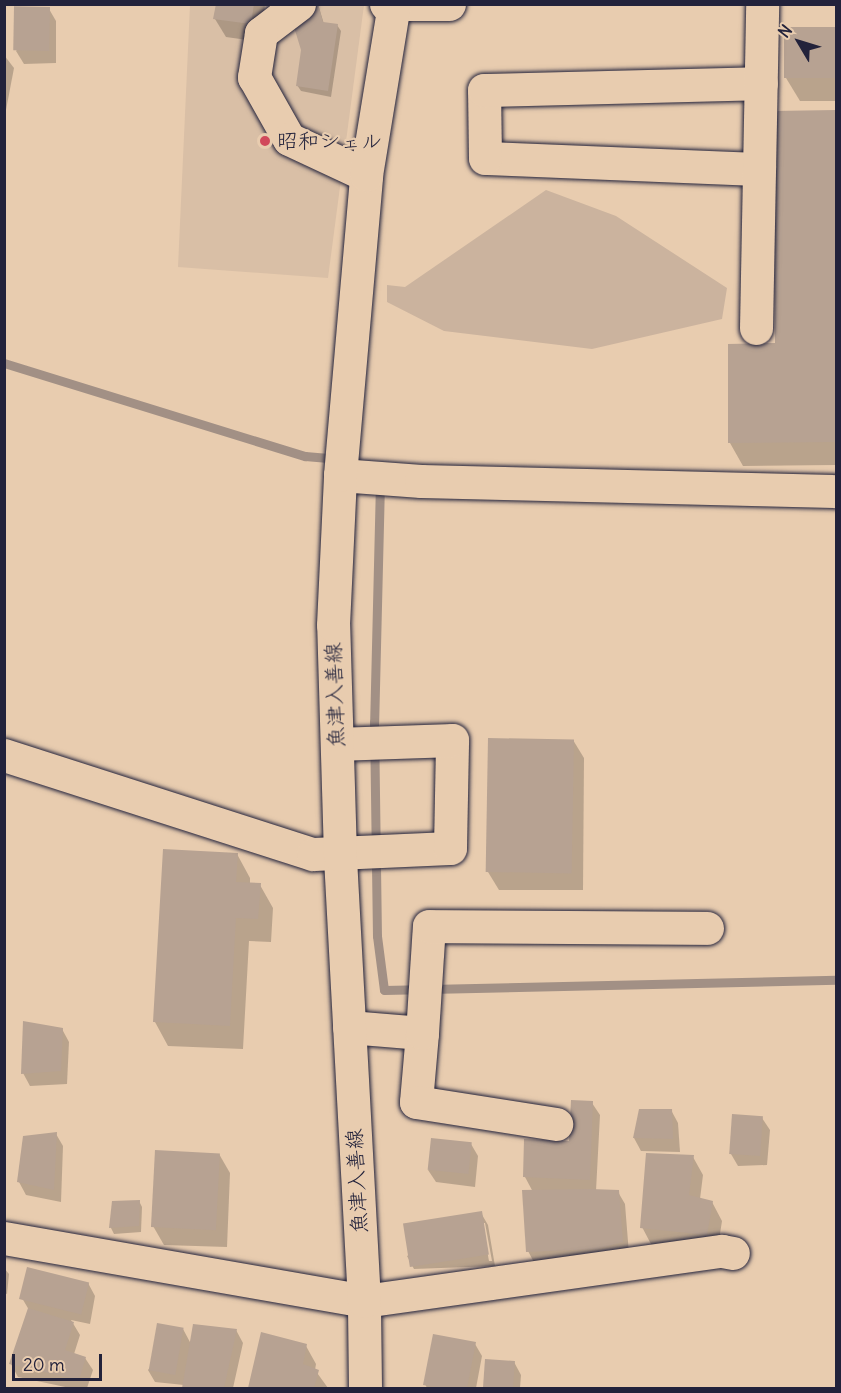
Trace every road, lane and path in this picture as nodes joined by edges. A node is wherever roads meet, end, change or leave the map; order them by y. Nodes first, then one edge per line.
1 (299, 4) edge
2 (449, 4) edge
3 (762, 4) edge
4 (391, 5) edge
5 (761, 83) junction
6 (759, 169) junction
7 (366, 175) junction
8 (756, 328) dead end
9 (340, 475) junction
10 (837, 491) edge
11 (337, 744) junction
12 (4, 755) edge
13 (340, 855) junction
14 (707, 928) dead end
15 (349, 1027) junction
16 (422, 1033) junction
17 (556, 1125) dead end
18 (4, 1238) edge
19 (734, 1253) dead end
20 (364, 1301) junction
21 (365, 1389) edge

1 - 7 street
2 - 4 street
3 - 5 street
4 - 7 street, 魚津入善線
5 - 6 street
5 - 6 street
6 - 8 street
7 - 9 street, 魚津入善線
9 - 10 street
9 - 11 street, 魚津入善線
11 - 13 street, 魚津入善線
11 - 13 street
12 - 13 street
13 - 15 street, 魚津入善線
14 - 16 street
15 - 16 street
15 - 20 street, 魚津入善線
16 - 17 street
18 - 20 street
19 - 20 street
20 - 21 street, 魚津入善線

